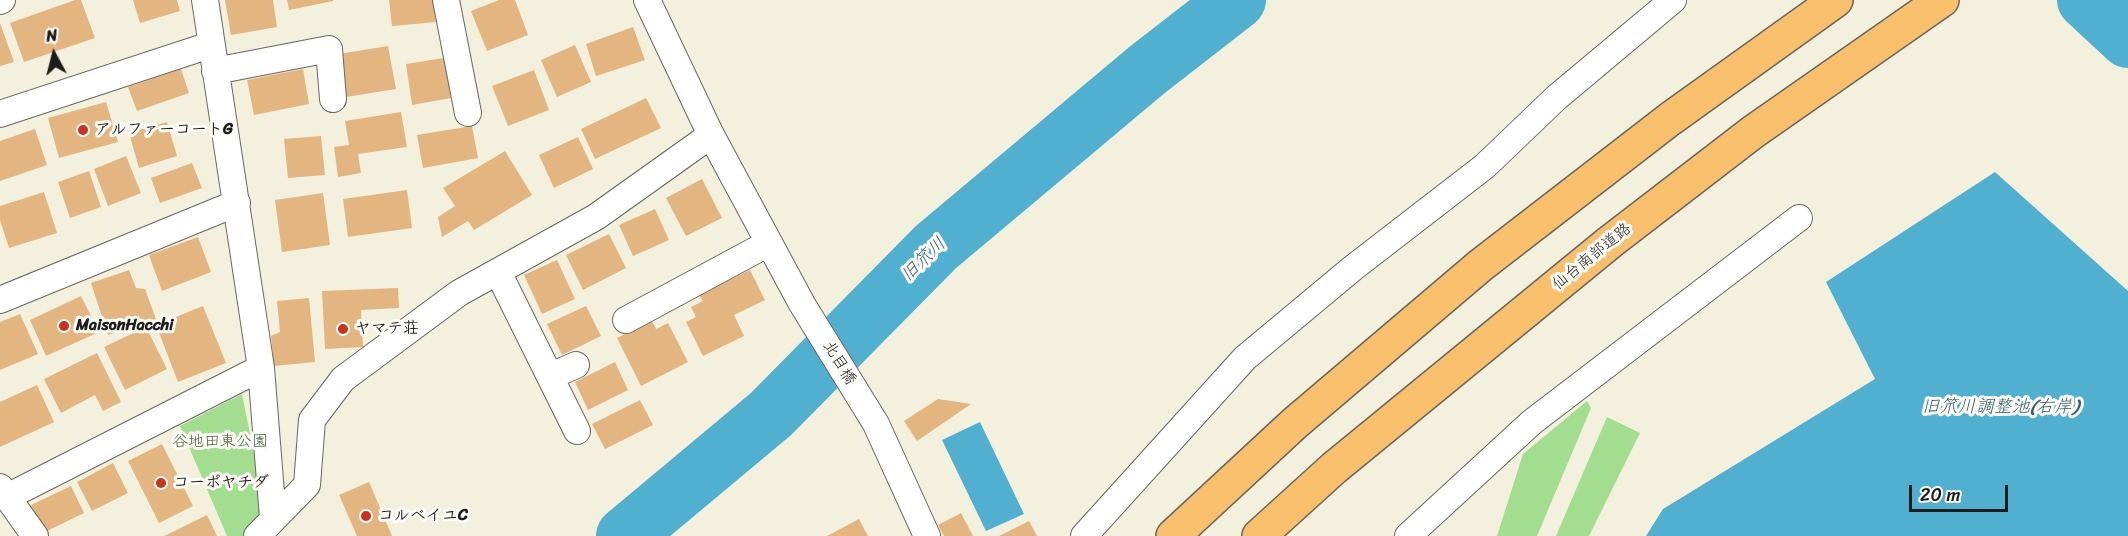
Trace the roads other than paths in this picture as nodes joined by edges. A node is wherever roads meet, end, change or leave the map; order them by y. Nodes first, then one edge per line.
1 (205, 0) edge
2 (446, 0) edge
3 (647, 0) edge
4 (1673, 0) edge
5 (1836, 0) edge
6 (1942, 0) edge
7 (210, 45) junction
8 (215, 71) junction
9 (333, 99) dead end
10 (468, 113) dead end
11 (0, 114) edge
12 (711, 135) junction
13 (237, 203) junction
14 (1799, 218) dead end
15 (769, 243) junction
16 (498, 272) junction
17 (0, 300) edge
18 (626, 320) dead end
19 (576, 365) dead end
20 (261, 368) junction
21 (551, 376) junction
22 (577, 431) dead end
23 (4, 492) edge
24 (265, 527) edge
25 (35, 536) edge
26 (927, 536) edge
27 (1084, 536) edge
28 (1173, 536) edge
29 (1259, 536) edge
30 (1408, 536) edge

1 - 7 street
2 - 10 street
3 - 12 street, 北目橋
4 - 27 street
5 - 28 highway
6 - 29 highway, 仙台南部道路
7 - 8 street
7 - 11 street
8 - 9 street
8 - 13 street
12 - 15 street, 北目橋
12 - 16 street
13 - 17 street
13 - 20 street
14 - 30 street
15 - 18 street
15 - 26 street, 北目橋
16 - 21 street
16 - 24 street
19 - 21 street
20 - 23 street
20 - 24 street
21 - 22 street
23 - 25 street

